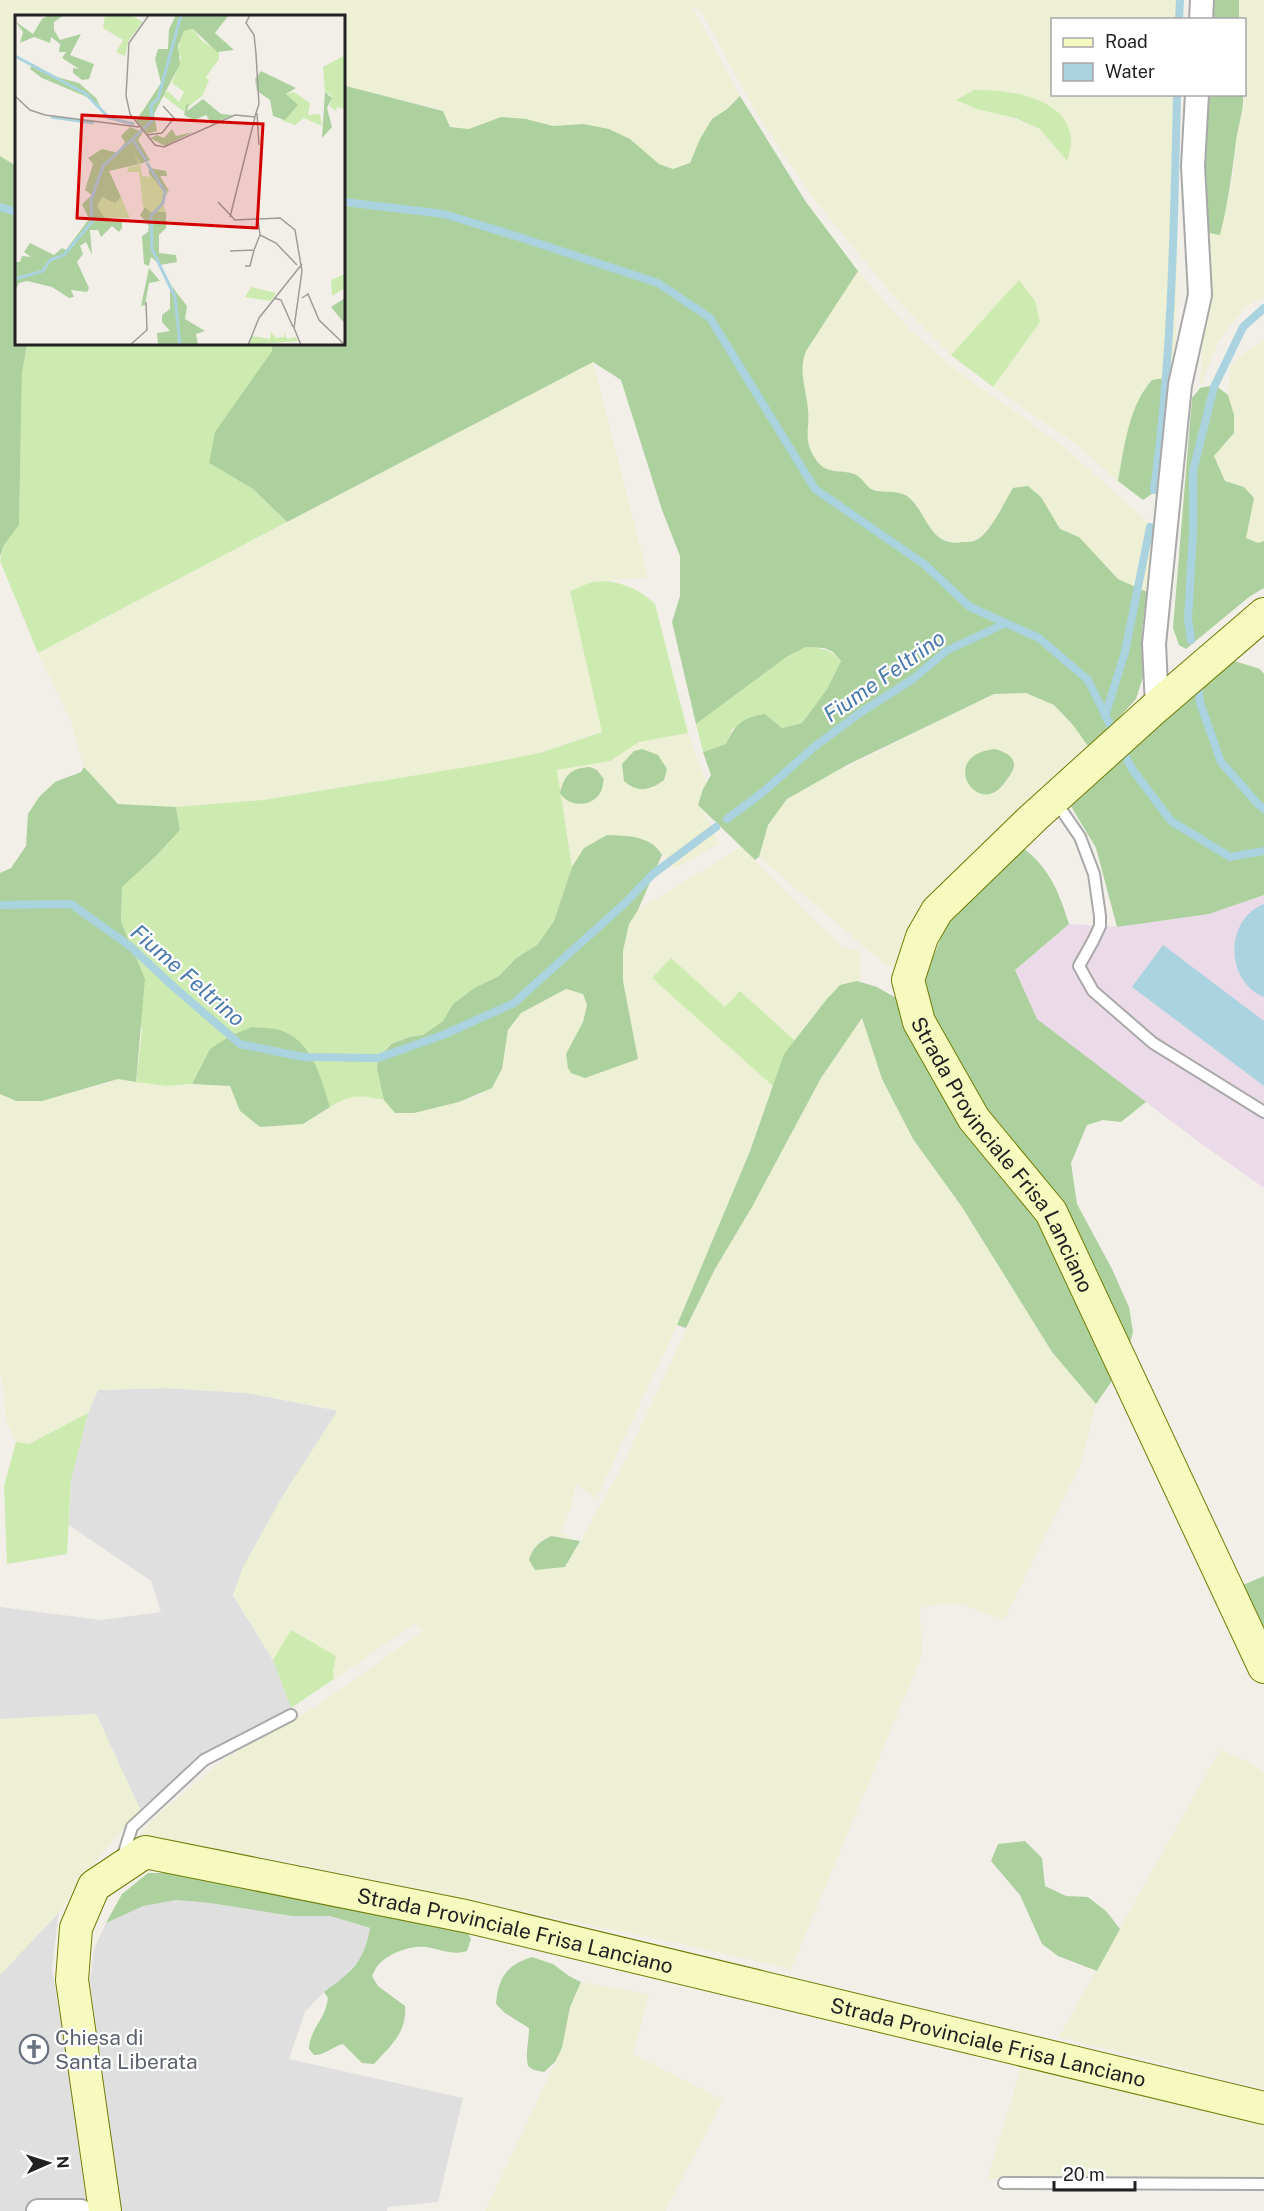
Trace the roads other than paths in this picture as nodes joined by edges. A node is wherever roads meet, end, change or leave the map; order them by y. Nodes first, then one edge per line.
1 (1202, 0) edge
2 (1201, 18) edge
3 (1197, 96) edge
4 (1264, 614) edge
5 (1157, 706) junction
6 (1054, 799) junction
7 (1264, 1112) edge
8 (1264, 1667) edge
9 (291, 1715) dead end
10 (118, 1870) junction
11 (1264, 2108) edge
12 (1004, 2183) dead end
13 (1264, 2184) edge
14 (38, 2211) edge
15 (81, 2211) edge
16 (105, 2211) edge

1 - 2 street
3 - 5 street
4 - 5 street, Strada Provinciale Frisa Lanciano
5 - 6 street, Strada Provinciale Frisa Lanciano
6 - 7 lane
6 - 8 street, Strada Provinciale Frisa Lanciano
9 - 10 lane
10 - 11 street, Strada Provinciale Frisa Lanciano
10 - 16 street, Strada Provinciale Frisa Lanciano
12 - 13 lane
14 - 15 street

